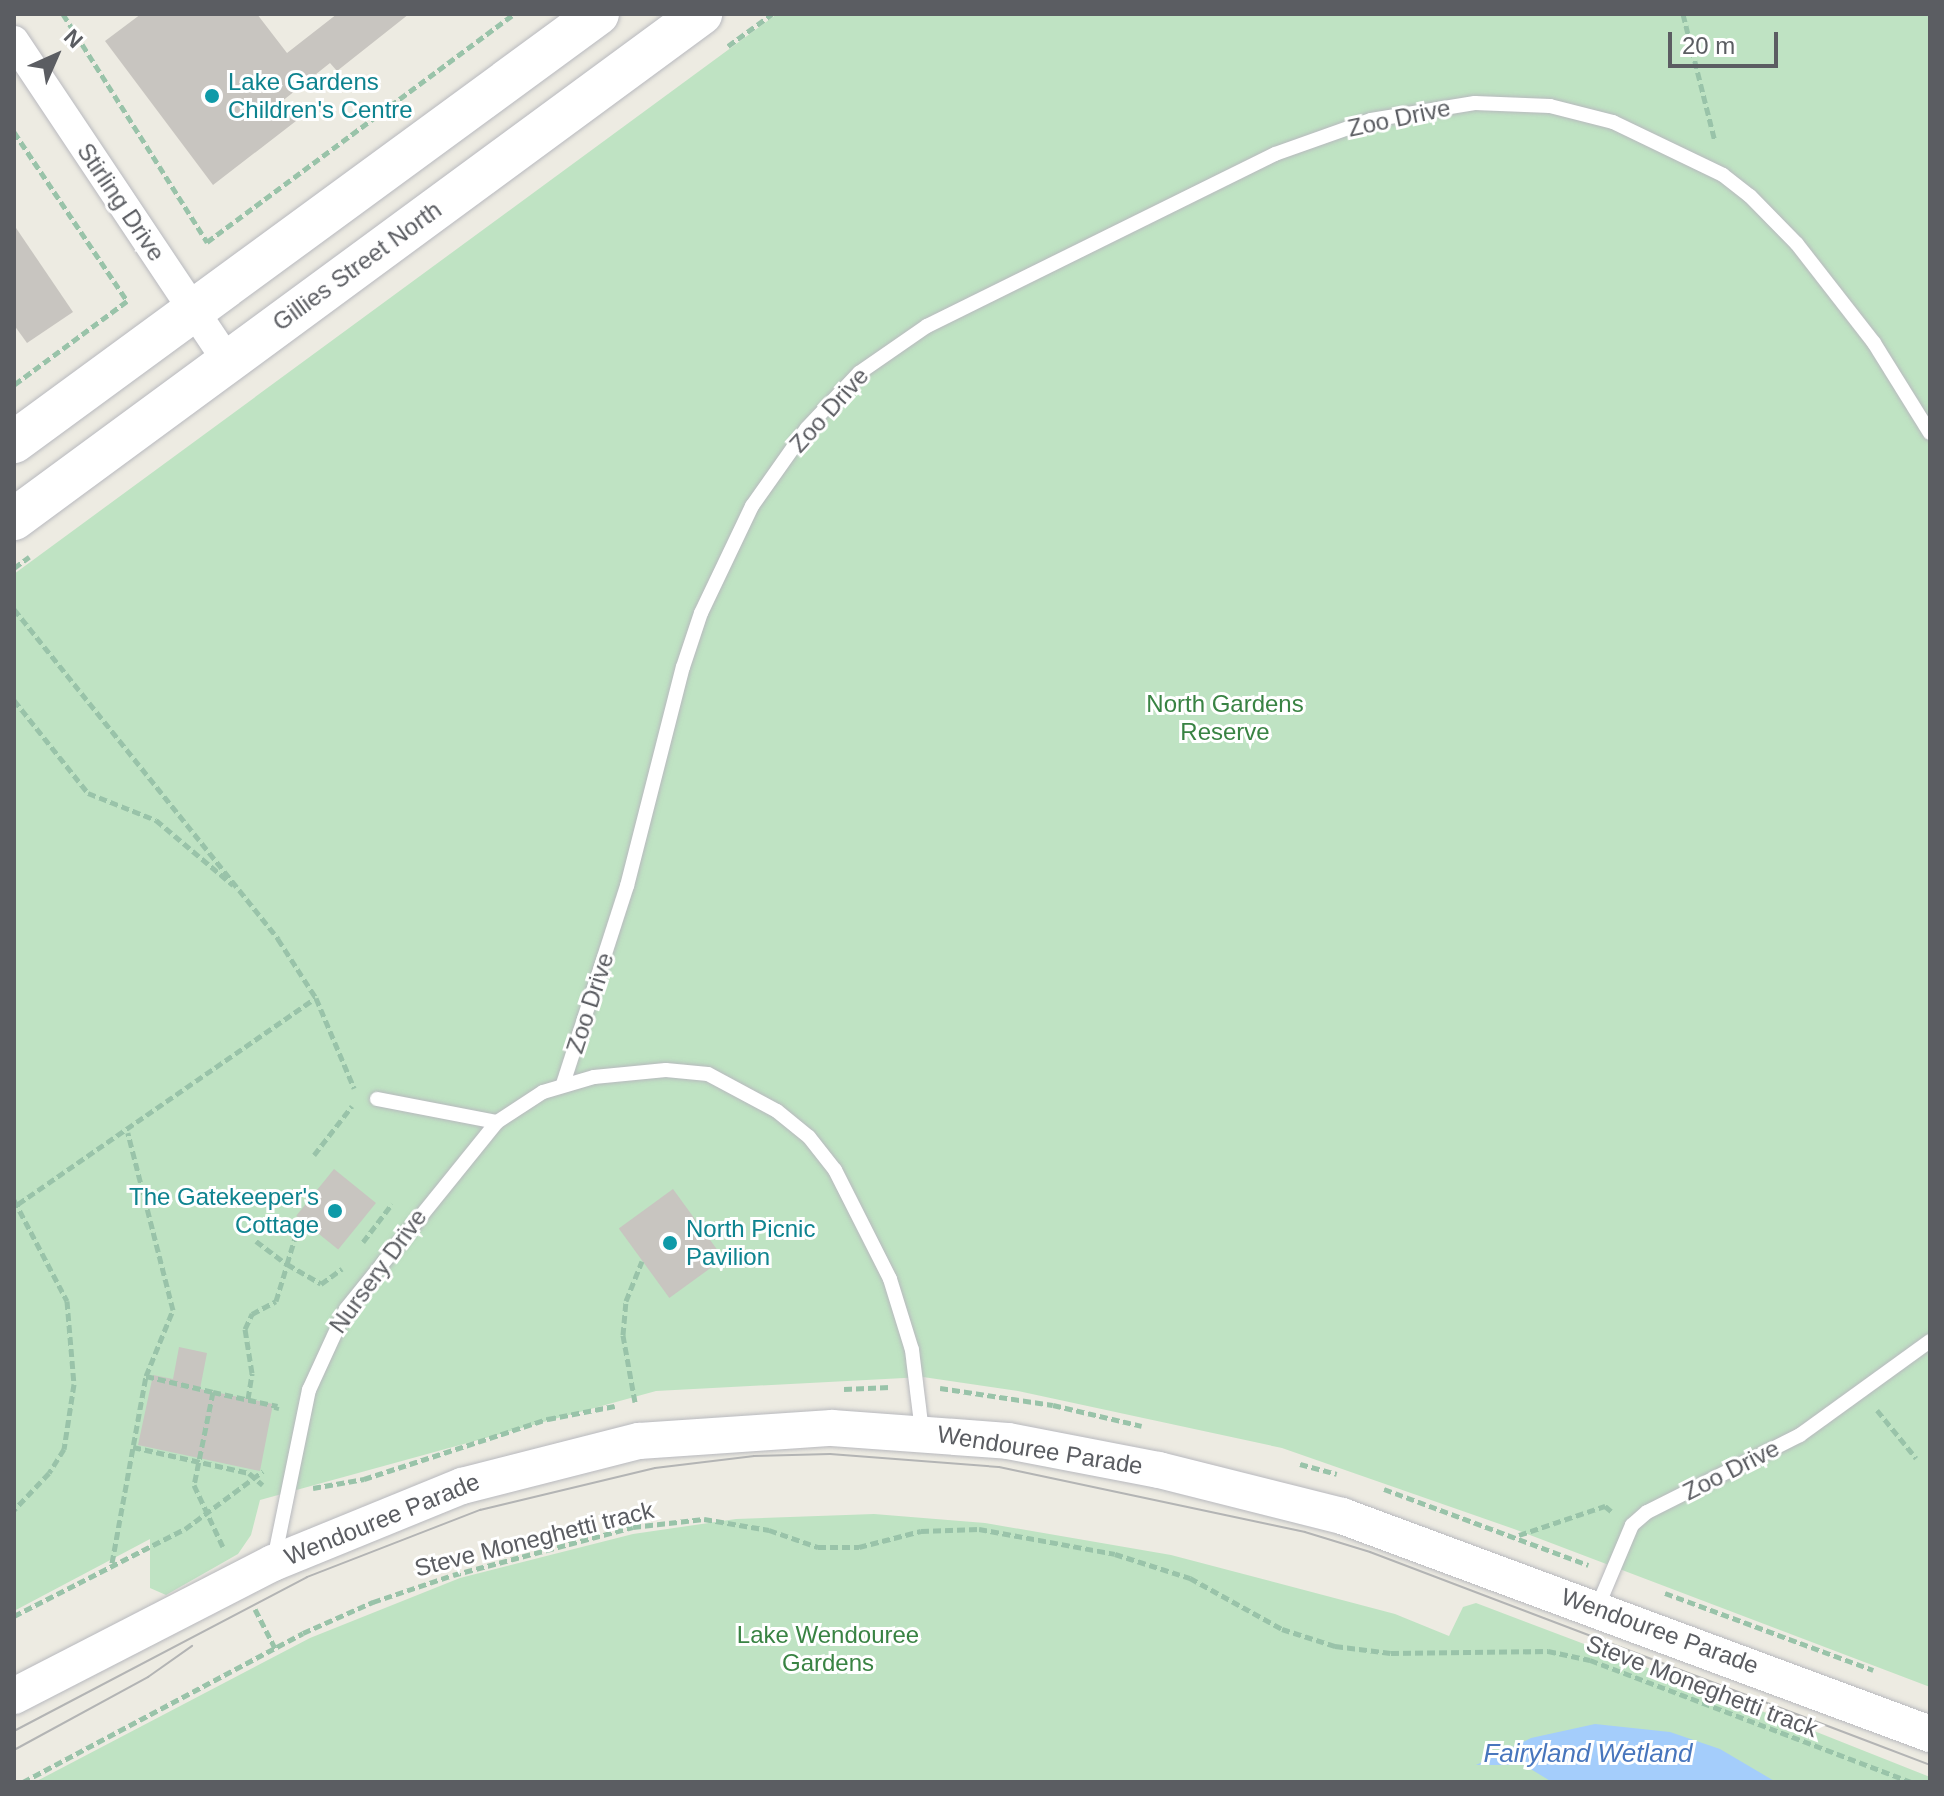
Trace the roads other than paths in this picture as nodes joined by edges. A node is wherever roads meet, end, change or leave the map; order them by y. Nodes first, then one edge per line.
1 (598, 14) edge
2 (701, 14) edge
3 (14, 41) edge
4 (194, 310) junction
5 (228, 362) junction
6 (1930, 433) edge
7 (14, 442) edge
8 (14, 519) edge
9 (563, 1084) junction
10 (377, 1099) dead end
11 (497, 1122) junction
12 (1930, 1341) edge
13 (922, 1432) junction
14 (273, 1563) junction
15 (1597, 1608) junction
16 (14, 1696) edge
17 (1930, 1734) edge

1 - 4 main road
2 - 5 main road, Gillies Street North
3 - 4 street, Stirling Drive
4 - 5 street, Stirling Drive
4 - 7 main road
5 - 8 main road, Gillies Street North
6 - 9 lane, Zoo Drive
9 - 11 lane, Nursery Drive
9 - 13 lane, Zoo Drive
10 - 11 lane
11 - 14 lane, Nursery Drive
12 - 15 lane, Zoo Drive
13 - 14 street, Wendouree Parade
13 - 15 street, Wendouree Parade
14 - 16 street, Wendouree Parade
15 - 17 street, Wendouree Parade

